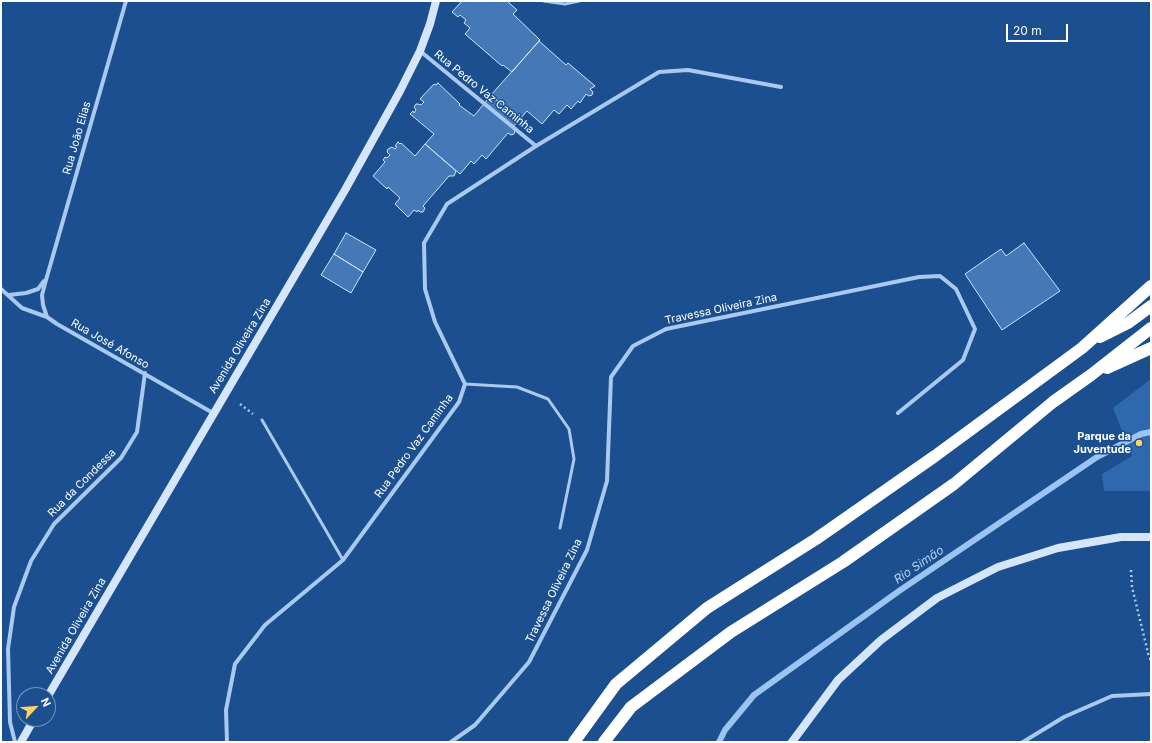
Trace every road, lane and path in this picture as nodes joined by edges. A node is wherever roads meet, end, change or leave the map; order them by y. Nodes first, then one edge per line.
1 (126, 1) edge
2 (436, 1) edge
3 (544, 1) edge
4 (579, 1) edge
5 (420, 51) junction
6 (781, 87) dead end
7 (536, 146) junction
8 (46, 280) junction
9 (1151, 286) edge
10 (1, 289) edge
11 (9, 295) junction
12 (1151, 306) edge
13 (47, 317) junction
14 (1151, 328) edge
15 (1082, 348) junction
16 (1151, 348) edge
17 (145, 373) junction
18 (1091, 375) junction
19 (465, 384) junction
20 (240, 404) dead end
21 (898, 413) dead end
22 (213, 414) junction
23 (262, 420) joint
24 (560, 528) dead end
25 (1151, 537) edge
26 (343, 560) junction
27 (1131, 570) dead end
28 (1151, 660) edge
29 (53, 687) edge
30 (1151, 694) edge
31 (29, 727) edge
32 (15, 742) edge
33 (21, 742) edge
34 (227, 742) edge
35 (451, 742) edge
36 (574, 742) edge
37 (604, 742) edge
38 (792, 742) edge
39 (1023, 742) edge

1 - 8 street, Rua João Elias
2 - 5 street, Avenida Oliveira Zina
3 - 4 lane
5 - 7 street, Rua Pedro Vaz Caminha
5 - 22 street, Avenida Oliveira Zina
6 - 7 street
7 - 19 street, Rua Pedro Vaz Caminha
8 - 11 street
8 - 13 street, Rua João Elias
9 - 15 highway
10 - 11 street, Rua José Afonso
11 - 13 street, Rua José Afonso
12 - 15 highway
13 - 17 street, Rua José Afonso
14 - 18 highway
15 - 36 highway
16 - 18 highway
17 - 22 street, Rua José Afonso
17 - 32 street, Rua da Condessa
18 - 37 highway
19 - 24 lane
19 - 26 street, Rua Pedro Vaz Caminha
20 - 23 path
21 - 35 street, Travessa Oliveira Zina
22 - 29 street, Avenida Oliveira Zina
23 - 26 lane
25 - 38 street
26 - 34 street, Rua Pedro Vaz Caminha
27 - 28 path
30 - 39 street
31 - 33 street

